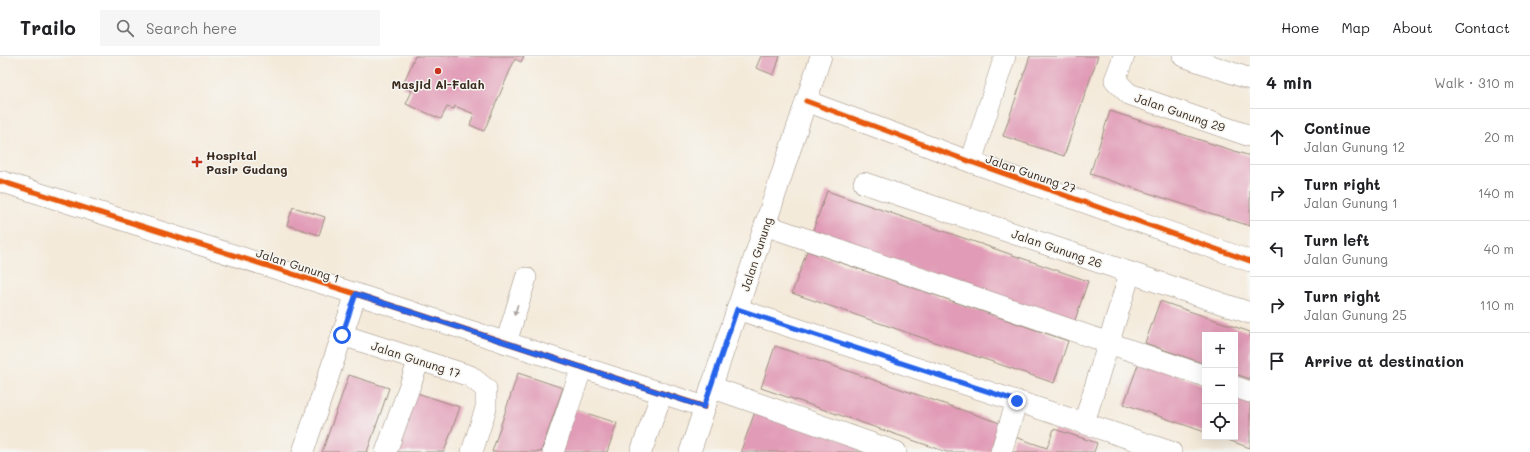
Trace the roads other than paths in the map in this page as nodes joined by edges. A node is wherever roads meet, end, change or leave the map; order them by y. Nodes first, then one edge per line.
1 (821, 56) edge
2 (1005, 56) edge
3 (1124, 56) edge
4 (1184, 56) edge
5 (1250, 79) edge
6 (806, 101) junction
7 (1250, 136) edge
8 (971, 162) junction
9 (0, 181) edge
10 (864, 183) dead end
11 (765, 225) junction
12 (1250, 261) edge
13 (1130, 273) junction
14 (526, 278) dead end
15 (356, 294) junction
16 (737, 309) junction
17 (1250, 313) edge
18 (342, 335) junction
19 (506, 343) junction
20 (1108, 343) junction
21 (419, 360) junction
22 (582, 368) junction
23 (1202, 375) edge
24 (711, 387) junction
25 (1238, 388) edge
26 (1250, 392) edge
27 (662, 393) junction
28 (1017, 401) junction
29 (704, 407) junction
30 (1084, 423) junction
31 (1137, 447) edge
32 (303, 452) edge
33 (386, 452) edge
34 (472, 452) edge
35 (553, 452) edge
36 (642, 452) edge
37 (690, 452) edge
38 (896, 452) edge
39 (1001, 452) edge
40 (1171, 452) edge

1 - 6 street, Jalan Gunung
2 - 8 street
3 - 7 street, Jalan Gunung 29
4 - 5 street
6 - 8 street, Jalan Gunung 27
6 - 11 street, Jalan Gunung
8 - 12 street, Jalan Gunung 27
9 - 15 street, Jalan Gunung 1
10 - 13 street, Jalan Gunung 26
11 - 16 street, Jalan Gunung
11 - 20 street
13 - 17 street, Jalan Gunung 26
13 - 20 street
14 -> 19 street
15 - 18 street
15 - 19 street, Jalan Gunung 1
16 - 24 street, Jalan Gunung
16 - 28 street
18 - 21 street, Jalan Gunung 17
18 - 32 street
19 - 22 street, Jalan Gunung 1
20 - 23 street
20 - 30 street
21 - 33 street
21 - 34 street, Jalan Gunung 17
22 - 27 street, Jalan Gunung 1
22 - 35 street
24 - 29 street, Jalan Gunung
24 - 38 street
25 - 26 street
27 - 29 street, Jalan Gunung 1
27 - 36 street
28 - 30 street
28 - 39 street
29 - 37 street, Jalan Gunung
30 - 31 street
31 - 40 street

